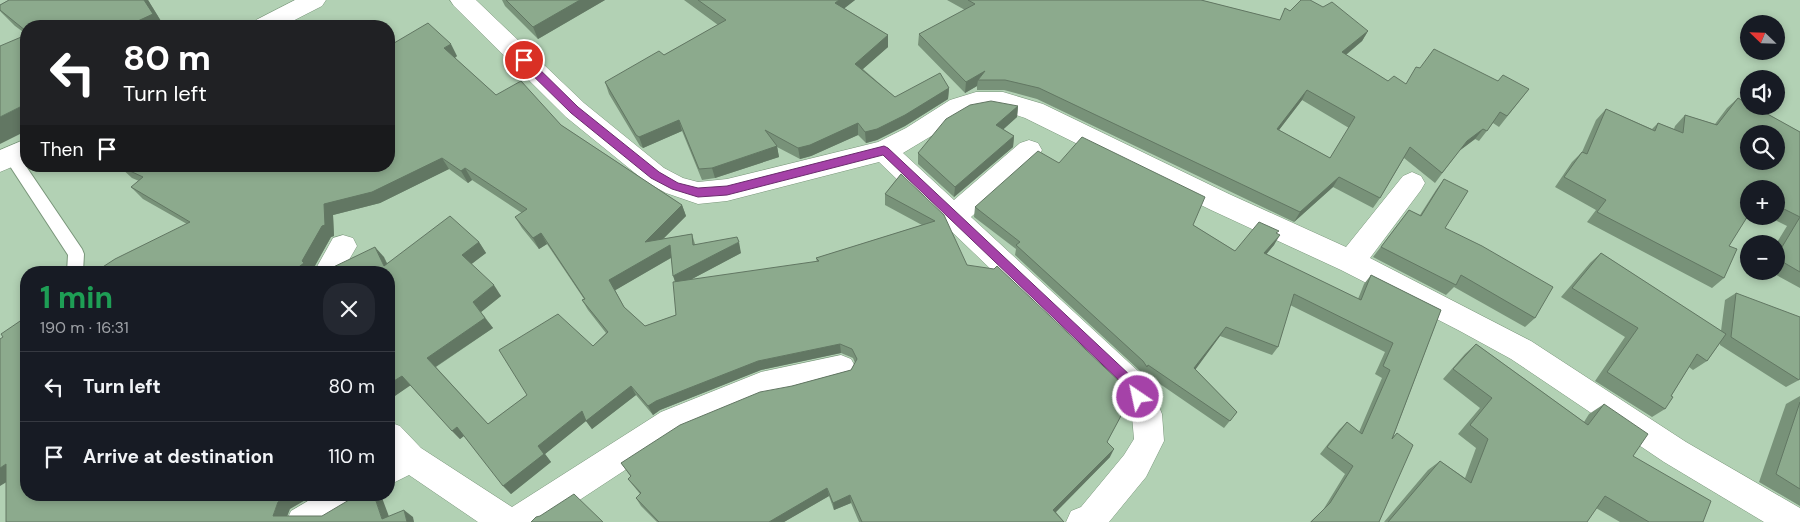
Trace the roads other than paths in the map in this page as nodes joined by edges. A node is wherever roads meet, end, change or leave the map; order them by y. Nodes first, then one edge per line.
1 (314, 0) edge
2 (462, 0) edge
3 (276, 20) edge
4 (884, 150) junction
5 (1029, 150) dead end
6 (13, 156) edge
7 (20, 167) edge
8 (23, 172) edge
9 (1412, 183) dead end
10 (954, 216) junction
11 (343, 246) dead end
12 (1351, 262) junction
13 (75, 266) edge
14 (331, 266) edge
15 (841, 368) dead end
16 (399, 464) edge
17 (338, 501) edge
18 (500, 520) edge
19 (1090, 521) edge
20 (302, 522) edge
21 (1794, 522) edge

1 - 3 street
2 - 4 street
4 - 10 street
4 - 12 street
5 - 10 street
6 - 7 lane
8 - 13 lane
9 - 12 street
10 - 19 street
11 - 14 street
12 - 21 street
15 - 18 street
16 - 18 street
17 - 20 street

